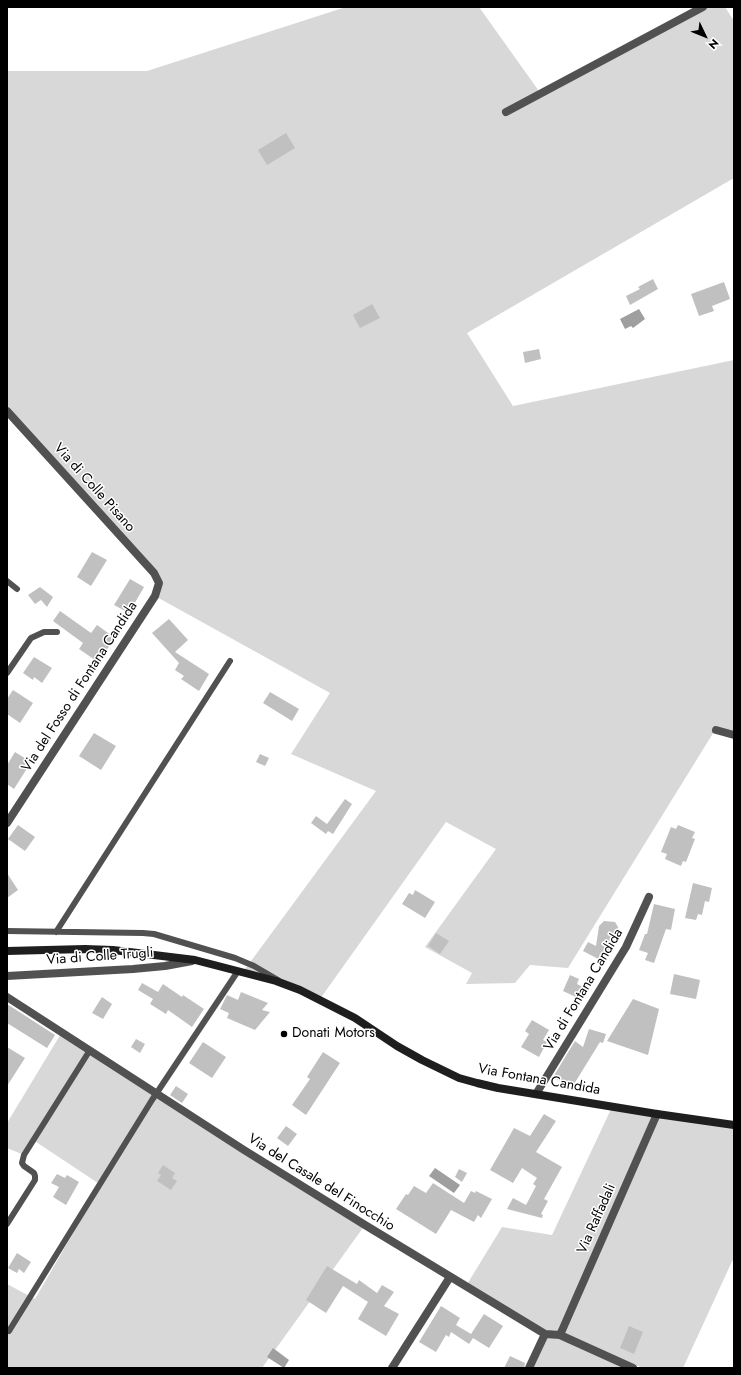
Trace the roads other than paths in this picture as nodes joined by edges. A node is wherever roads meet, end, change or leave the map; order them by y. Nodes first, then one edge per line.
1 (703, 7) edge
2 (506, 112) dead end
3 (7, 411) edge
4 (7, 581) edge
5 (159, 583) joint
6 (17, 589) dead end
7 (57, 632) dead end
8 (230, 661) dead end
9 (7, 673) edge
10 (716, 730) dead end
11 (734, 735) edge
12 (7, 823) edge
13 (649, 897) dead end
14 (7, 932) edge
15 (56, 932) junction
16 (7, 951) edge
17 (195, 960) junction
18 (238, 971) junction
19 (7, 976) edge
20 (283, 983) junction
21 (7, 997) edge
22 (90, 1050) junction
23 (157, 1093) junction
24 (536, 1094) junction
25 (657, 1114) junction
26 (734, 1125) edge
27 (7, 1224) edge
28 (450, 1277) junction
29 (9, 1331) dead end
30 (545, 1334) junction
31 (560, 1335) junction
32 (392, 1368) edge
33 (530, 1368) edge
34 (633, 1368) edge

1 - 2 street
3 - 5 street, Via di Colle Pisano
4 - 6 lane
5 - 12 street, Via del Fosso di Fontana Candida
7 - 9 lane
8 - 15 lane
10 - 11 street
13 - 24 street, Via di Fontana Candida
14 - 15 lane
15 - 20 lane
16 - 17 main road, Via Fontana Candida
17 - 18 main road, Via Fontana Candida
17 - 19 street, Via di Colle Trugli
18 - 20 main road, Via Fontana Candida
18 - 23 lane
20 - 24 main road, Via Fontana Candida
21 - 22 street, Via del Casale del Finocchio
22 - 23 street, Via del Casale del Finocchio
22 - 27 lane
23 - 28 street, Via del Casale del Finocchio
23 - 29 lane
24 - 25 main road, Via Fontana Candida
25 - 26 main road, Via Fontana Candida
25 - 31 street, Via Raffadali
28 - 30 street, Via del Casale del Finocchio
28 - 32 street
30 - 31 street, Via del Casale del Finocchio
30 - 33 street
31 - 34 street, Via del Casale del Finocchio

